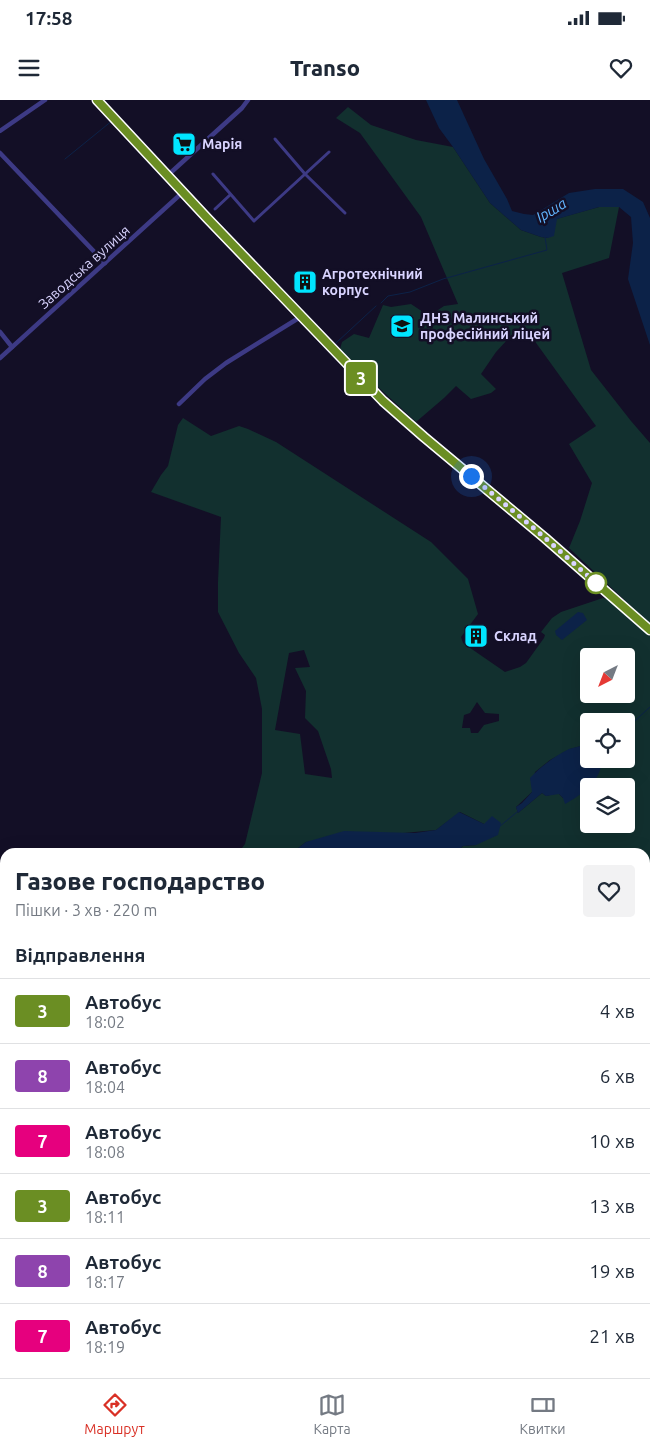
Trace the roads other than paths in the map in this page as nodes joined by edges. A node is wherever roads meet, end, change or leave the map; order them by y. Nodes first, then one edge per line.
1 (45, 100) edge
2 (97, 100) edge
3 (248, 100) edge
4 (0, 131) edge
5 (275, 140) dead end
6 (329, 152) dead end
7 (0, 153) edge
8 (212, 174) dead end
9 (306, 174) junction
10 (168, 176) junction
11 (183, 192) junction
12 (230, 195) junction
13 (215, 209) dead end
14 (345, 213) dead end
15 (105, 263) junction
16 (302, 316) junction
17 (0, 332) edge
18 (12, 346) junction
19 (0, 358) edge
20 (179, 404) dead end
21 (650, 630) edge

1 - 4 street
2 - 10 street
3 - 10 street
5 - 9 street
6 - 9 street
7 - 15 street
8 - 12 street
9 - 12 street
9 - 14 street
10 - 11 street
11 - 15 street, Заводська вулиця
11 - 16 street
12 - 13 street
15 - 18 street, Заводська вулиця
16 - 20 street
16 - 21 street
17 - 18 street
18 - 19 street, Заводська вулиця

